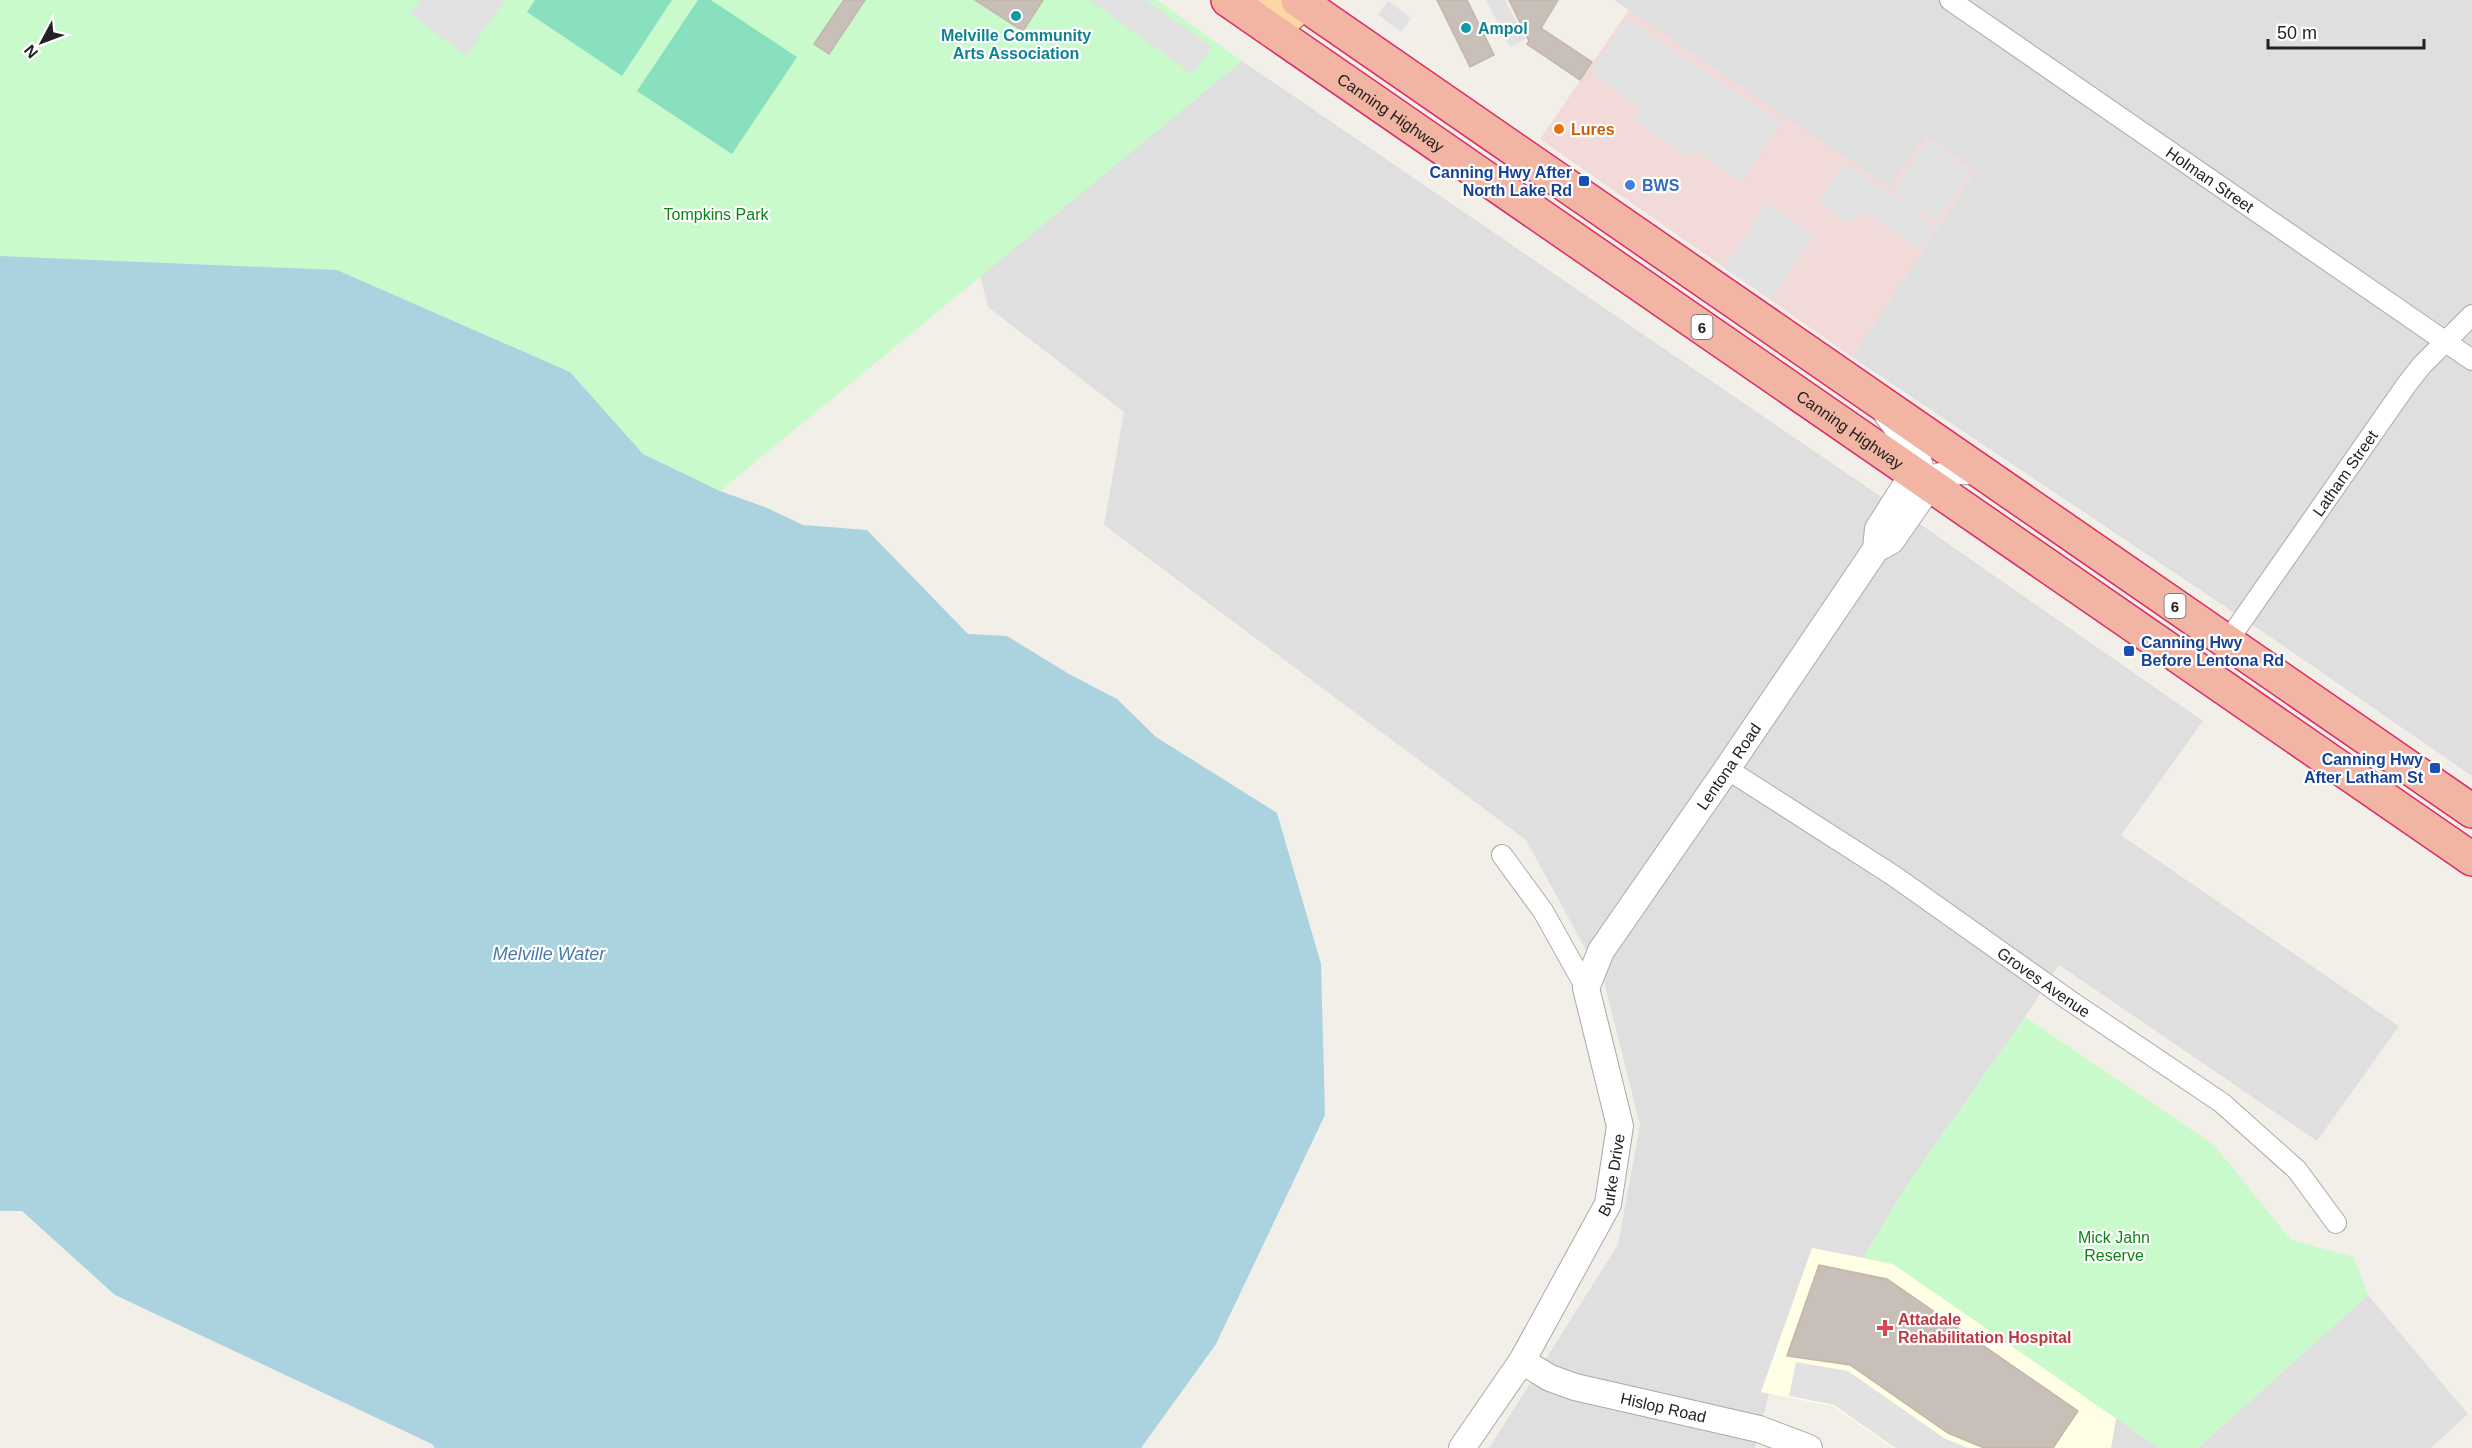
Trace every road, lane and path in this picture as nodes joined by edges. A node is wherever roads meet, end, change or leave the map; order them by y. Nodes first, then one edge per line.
1 (1950, 0) edge
2 (1302, 1) edge
3 (1256, 12) edge
4 (2472, 315) edge
5 (2445, 341) junction
6 (2472, 360) edge
7 (1878, 402) junction
8 (1979, 471) junction
9 (1924, 481) junction
10 (2227, 642) junction
11 (1727, 769) junction
12 (2472, 811) edge
13 (1502, 855) dead end
14 (2472, 859) edge
15 (1586, 988) junction
16 (2336, 1223) dead end
17 (1522, 1360) junction
18 (1462, 1448) edge
19 (1809, 1448) edge

1 - 5 street, Holman Street
2 - 3 main road
2 - 7 highway, 6
3 - 9 highway, Canning Highway / 6
4 - 5 street, Latham Street
5 - 6 street, Holman Street
5 - 10 street, Latham Street
7 - 8 highway, 6
7 - 9 street
8 - 9 street, Lentona Road
8 - 10 highway, 6
9 - 11 street, Lentona Road
9 - 14 highway, Canning Highway / 6
10 - 12 highway, 6
11 - 15 street, Lentona Road
11 - 16 street, Groves Avenue
13 - 15 street, Burke Drive
15 - 17 street, Burke Drive
17 - 18 street, Burke Drive
17 - 19 street, Hislop Road

